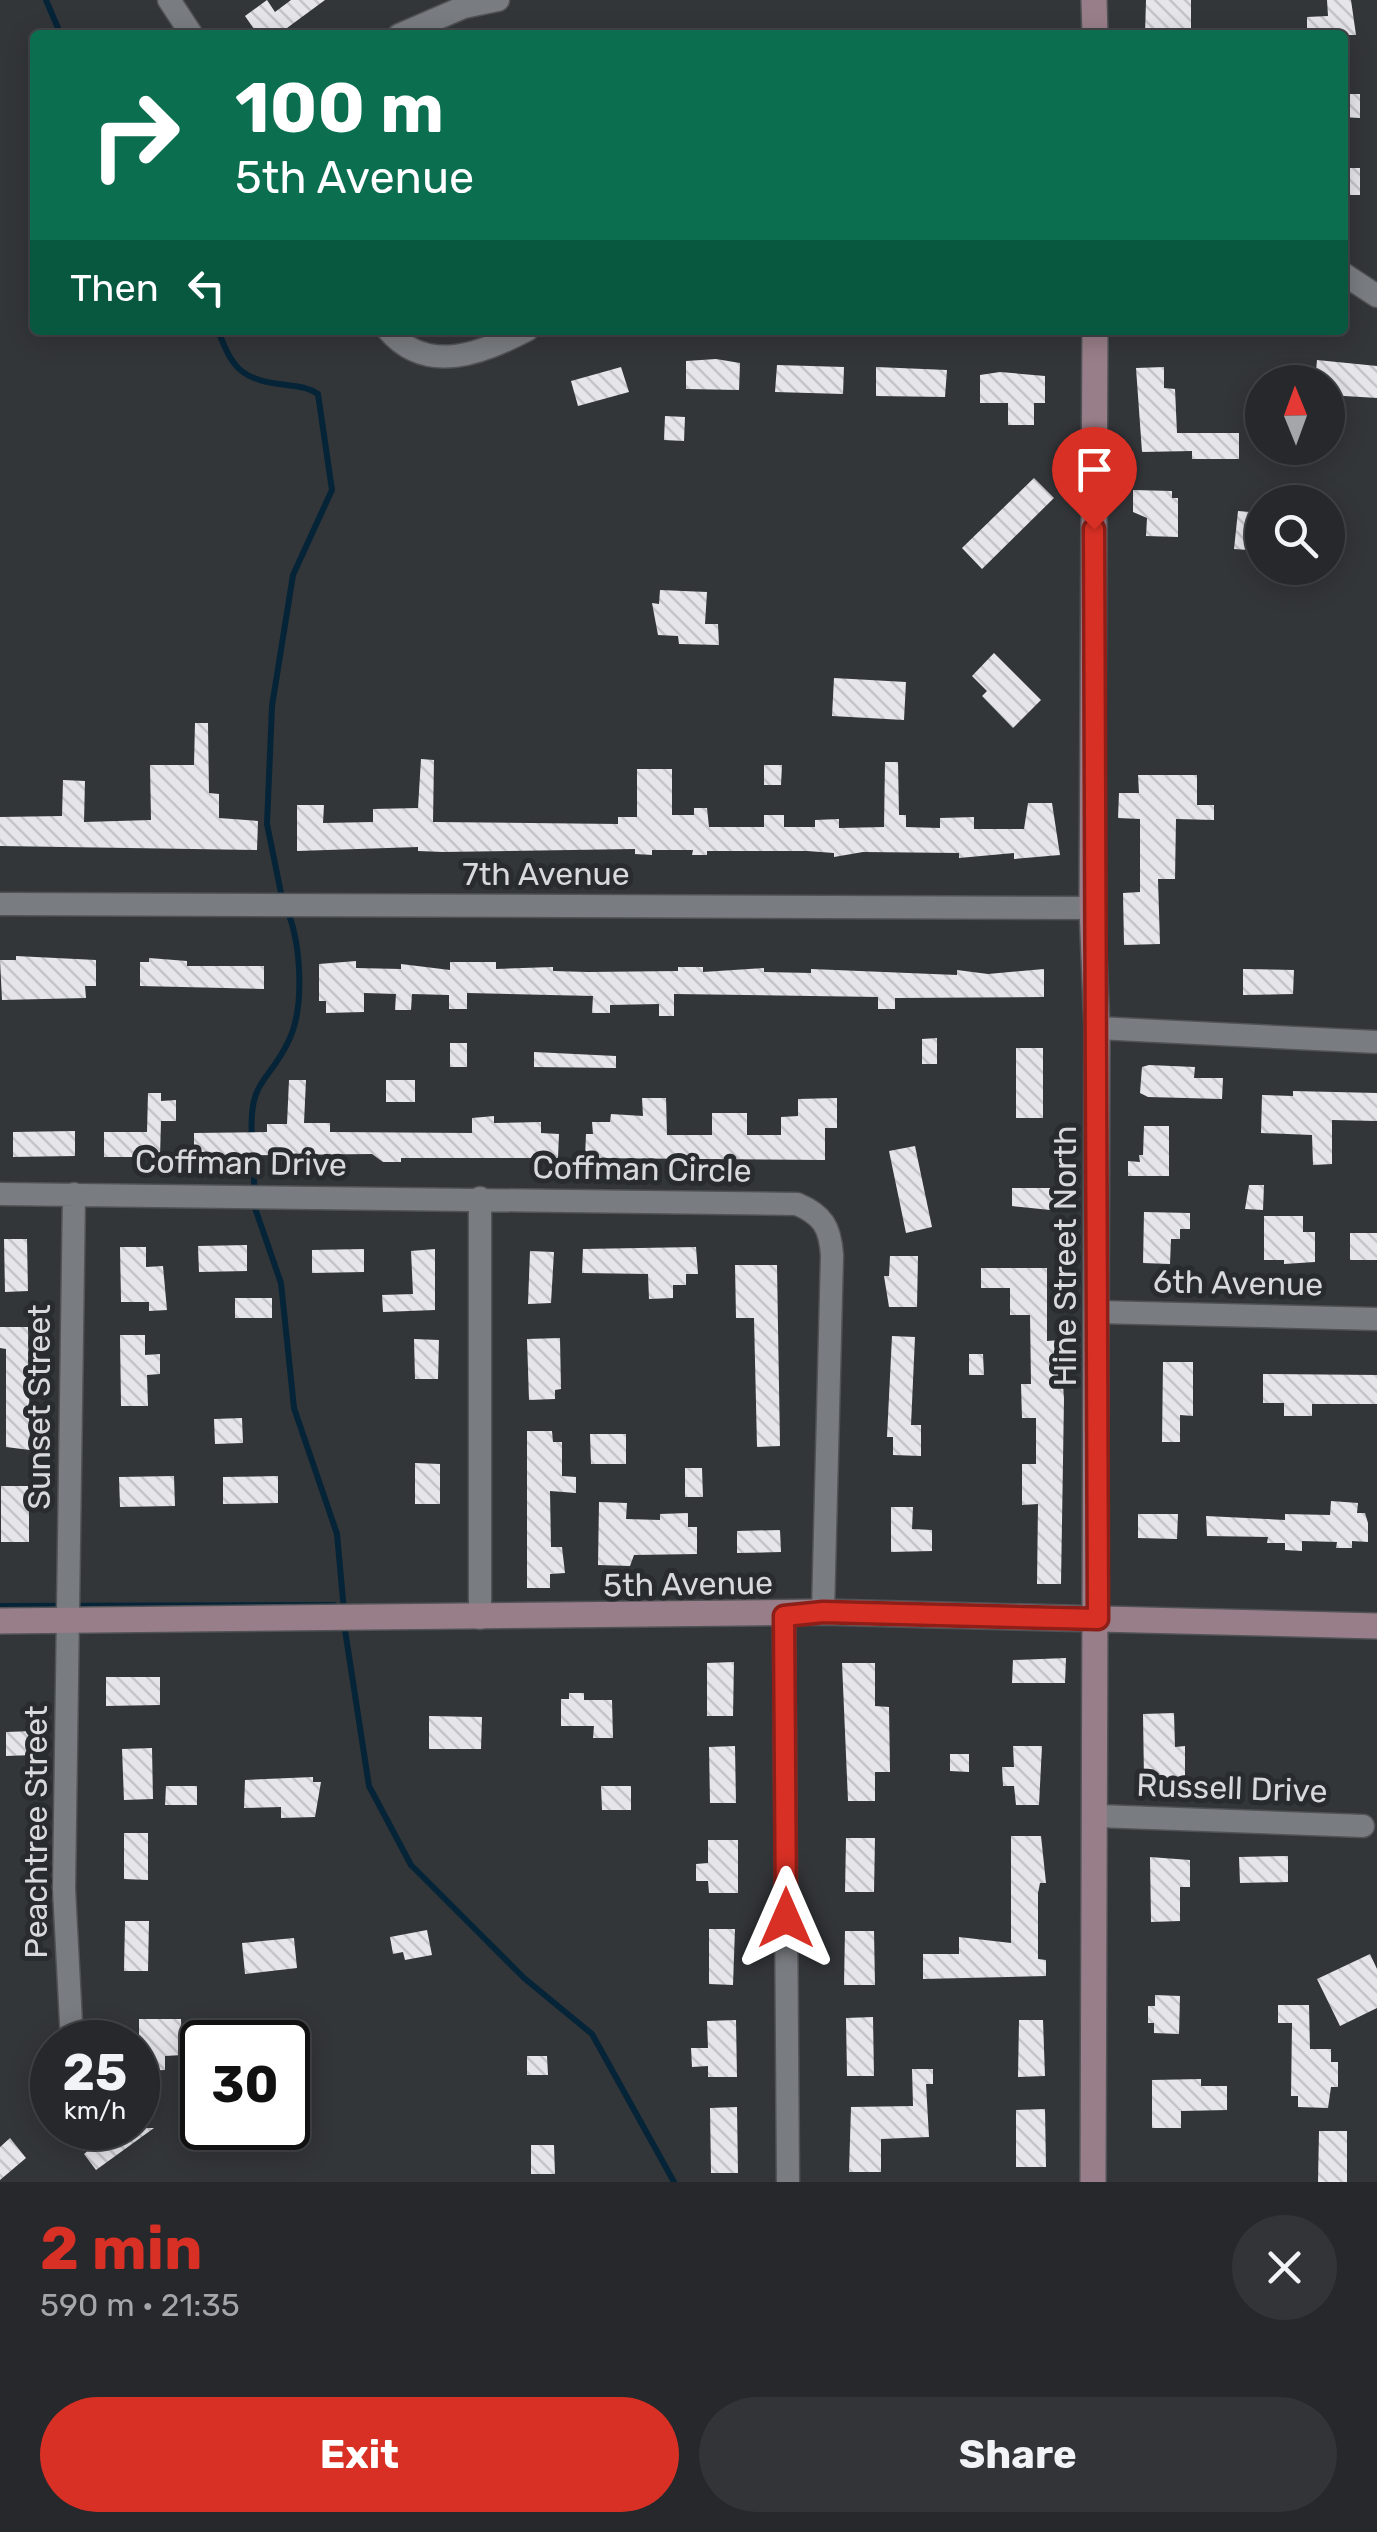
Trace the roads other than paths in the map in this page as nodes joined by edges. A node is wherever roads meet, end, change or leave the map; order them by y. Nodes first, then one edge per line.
1 (169, 0) edge
2 (498, 0) edge
3 (1094, 0) edge
4 (189, 30) edge
5 (410, 30) edge
6 (1094, 30) edge
7 (1348, 273) edge
8 (1377, 274) edge
9 (1348, 277) edge
10 (1377, 296) edge
11 (396, 335) edge
12 (518, 335) edge
13 (1094, 335) edge
14 (0, 904) edge
15 (1092, 908) junction
16 (1097, 1028) junction
17 (1377, 1042) edge
18 (0, 1194) edge
19 (74, 1194) junction
20 (480, 1198) junction
21 (1098, 1312) junction
22 (1377, 1319) edge
23 (823, 1612) junction
24 (784, 1616) junction
25 (480, 1618) junction
26 (1098, 1619) junction
27 (0, 1621) edge
28 (70, 1621) junction
29 (1377, 1626) edge
30 (1098, 1816) junction
31 (1363, 1826) dead end
32 (71, 2020) edge
33 (788, 2182) edge
34 (1094, 2182) edge

1 - 4 street
2 - 5 street
3 - 6 street
7 - 8 street
9 - 10 street
11 - 12 street
13 - 15 street, Hine Street North
14 - 15 street, 7th Avenue
15 - 16 street, Hine Street North
16 - 17 street
16 - 21 street, Hine Street North
18 - 19 street, Coffman Drive
19 - 20 street, Coffman Drive
19 - 28 street, Sunset Street
20 - 23 street, Coffman Circle
20 - 25 street
21 - 22 street, 6th Avenue
21 - 26 street, Hine Street North
23 - 24 street, 5th Avenue
23 - 26 street, 5th Avenue
24 - 25 street, 5th Avenue
24 - 33 street
25 - 28 street, 5th Avenue
26 - 29 street, 5th Avenue
26 - 30 street, Hine Street North
27 - 28 street, 5th Avenue
28 - 32 street, Peachtree Street
30 - 31 street, Russell Drive
30 - 34 street, Hine Street North

